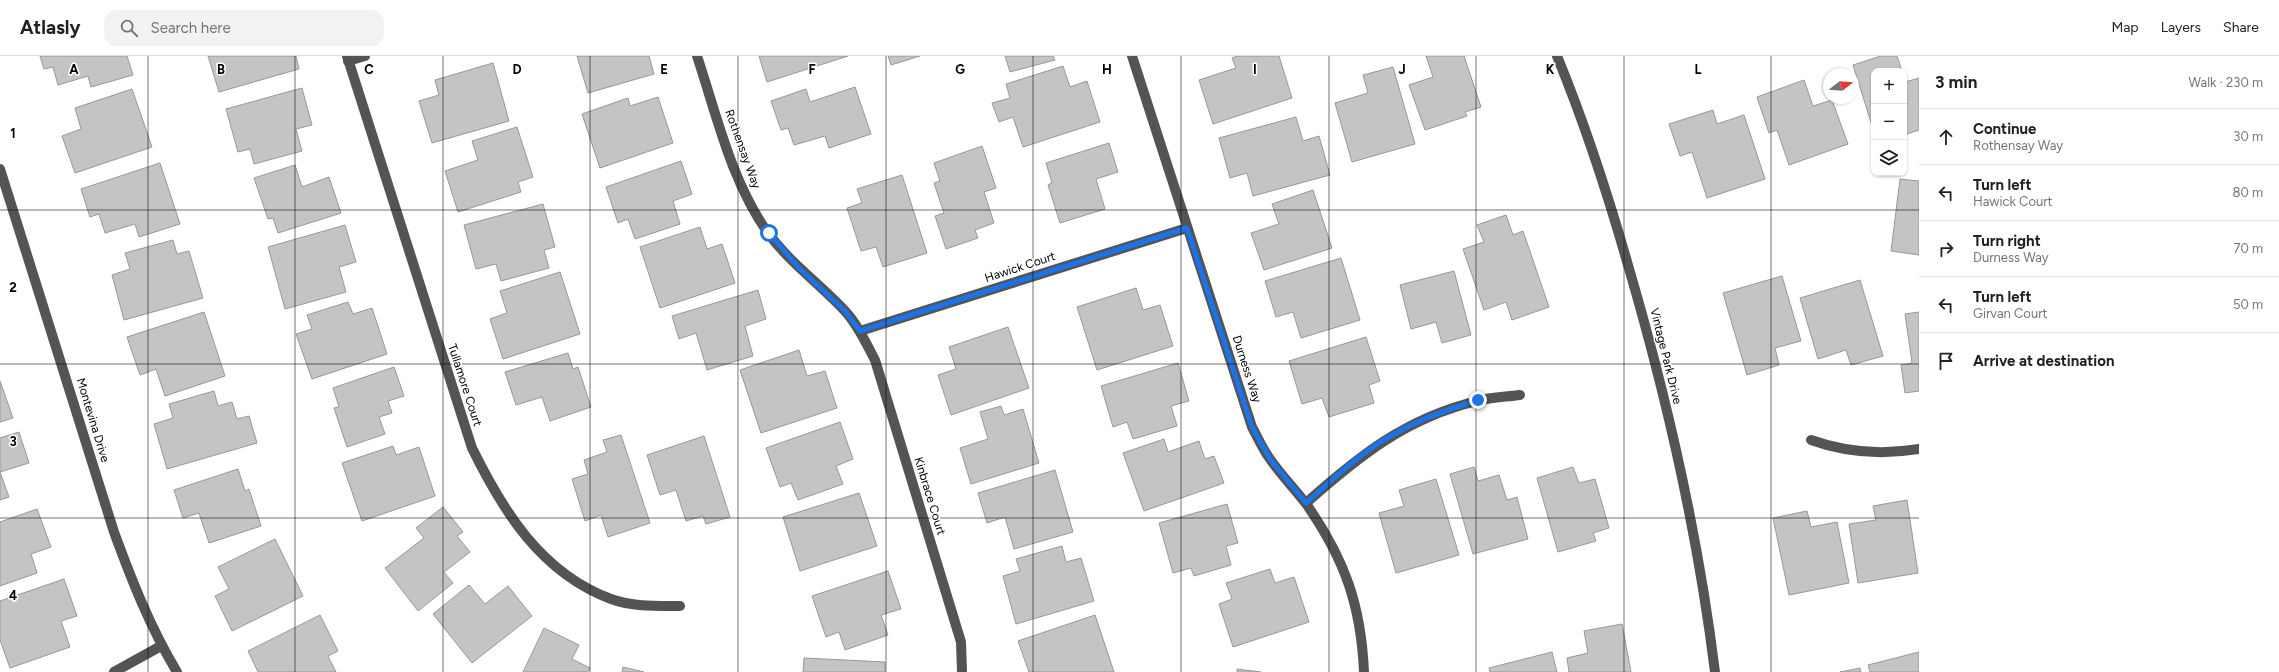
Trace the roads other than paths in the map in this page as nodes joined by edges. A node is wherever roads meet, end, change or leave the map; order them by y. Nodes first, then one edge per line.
1 (365, 56) edge
2 (697, 56) edge
3 (1132, 56) edge
4 (1557, 56) edge
5 (347, 59) edge
6 (0, 169) edge
7 (1187, 228) junction
8 (860, 331) junction
9 (1520, 395) dead end
10 (1811, 440) dead end
11 (1919, 449) edge
12 (1306, 503) junction
13 (680, 606) dead end
14 (161, 646) junction
15 (114, 672) edge
16 (176, 672) edge
17 (962, 672) edge
18 (1364, 672) edge
19 (1715, 672) edge

1 - 5 street
2 - 8 street, Rothensay Way
3 - 7 street, Durness Way
4 - 19 street, Vintage Park Drive
5 - 13 street, Tullamore Court
6 - 14 street, Montevina Drive
7 - 8 street, Hawick Court
7 - 12 street, Durness Way
8 - 17 street, Kinbrace Court
9 - 12 street
10 - 11 street
12 - 18 street, Durness Way
14 - 15 street
14 - 16 street, Montevina Drive

